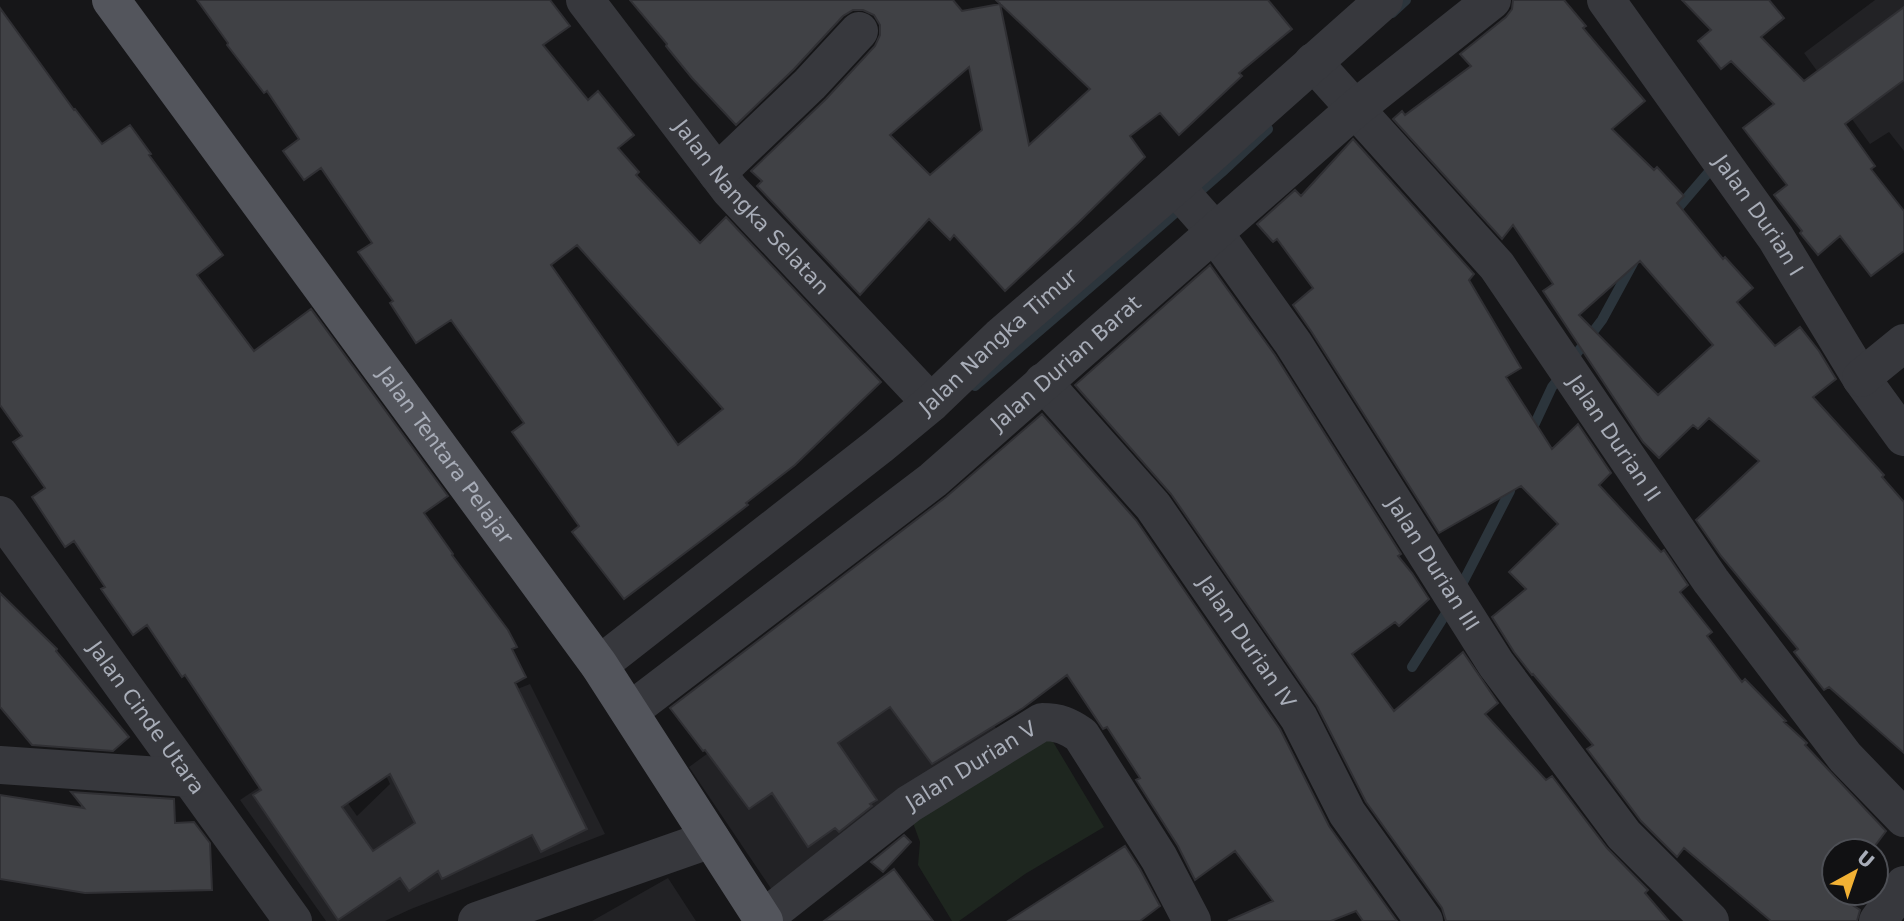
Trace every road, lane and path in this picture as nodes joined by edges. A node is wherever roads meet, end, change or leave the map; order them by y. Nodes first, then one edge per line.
1 (111, 0) edge
2 (1384, 0) edge
3 (1492, 0) edge
4 (1606, 0) edge
5 (594, 3) edge
6 (859, 31) dead end
7 (1331, 81) junction
8 (717, 173) junction
9 (1176, 188) junction
10 (1210, 226) junction
11 (1904, 343) edge
12 (1861, 378) junction
13 (1043, 382) junction
14 (931, 403) junction
15 (1904, 437) edge
16 (881, 450) junction
17 (909, 493) junction
18 (0, 514) edge
19 (11, 544) edge
20 (599, 665) junction
21 (630, 712) junction
22 (0, 765) edge
23 (189, 778) junction
24 (1904, 818) edge
25 (711, 839) junction
26 (1904, 885) edge
27 (763, 920) edge
28 (293, 921) edge
29 (477, 921) edge
30 (1192, 921) edge
31 (1424, 921) edge
32 (1710, 921) edge
33 (1878, 921) edge

1 - 20 main road, Jalan Tentara Pelajar
2 - 7 street, Jalan Nangka Timur
3 - 7 street, Jalan Durian Barat
4 - 12 street, Jalan Durian I
5 - 8 street, Jalan Nangka Selatan
6 - 8 street
7 - 9 street, Jalan Nangka Timur
7 - 10 street, Jalan Durian Barat
7 - 24 street, Jalan Durian II
8 - 14 street, Jalan Nangka Selatan
9 - 10 street, Jalan Durian III
9 - 14 street, Jalan Nangka Timur
10 - 13 street, Jalan Durian Barat
10 - 32 street, Jalan Durian III
11 - 12 street
12 - 15 street, Jalan Durian I
13 - 17 street, Jalan Durian Barat
13 - 31 street, Jalan Durian IV
14 - 16 street, Jalan Nangka Timur
16 - 17 street
16 - 20 street, Jalan Nangka Timur
17 - 21 street, Jalan Durian Barat
18 - 19 street, Jalan Cinde Utara
19 - 23 street, Jalan Cinde Utara
20 - 21 main road, Jalan Tentara Pelajar
21 - 25 main road, Jalan Tentara Pelajar
22 - 23 street
23 - 28 street, Jalan Cinde Utara
25 - 27 main road, Jalan Tentara Pelajar
25 - 29 street
26 - 33 street
27 - 30 street, Jalan Durian V

